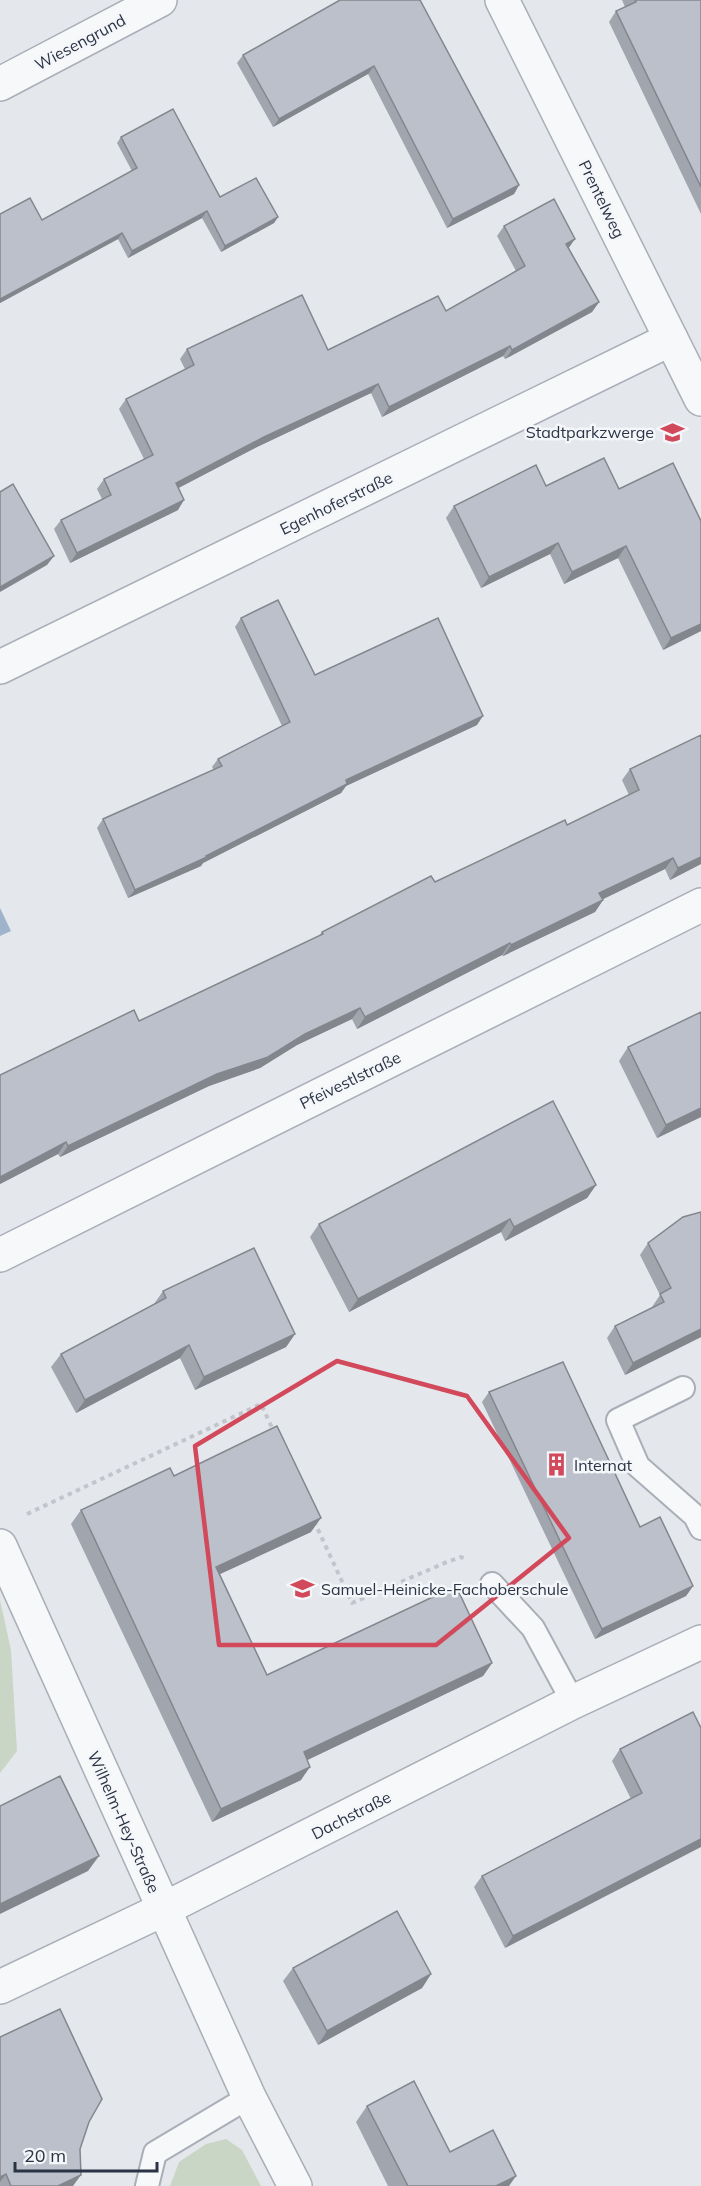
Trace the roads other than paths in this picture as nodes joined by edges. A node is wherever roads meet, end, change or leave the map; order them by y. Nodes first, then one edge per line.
1 (160, 0) edge
2 (502, 0) edge
3 (0, 84) edge
4 (671, 339) junction
5 (701, 399) edge
6 (0, 667) edge
7 (701, 905) edge
8 (0, 1255) edge
9 (683, 1388) dead end
10 (701, 1528) edge
11 (0, 1546) edge
12 (492, 1584) road end
13 (701, 1642) edge
14 (573, 1702) junction
15 (164, 1909) junction
16 (0, 1987) edge
17 (249, 2097) junction
18 (147, 2186) edge
19 (295, 2186) edge

1 - 3 street, Wiesengrund
2 - 4 street, Prentelweg
4 - 5 street, Prentelweg
4 - 6 street, Egenhoferstraße
7 - 8 street, Pfeivestlstraße
9 - 10 lane
11 - 15 street, Wilhelm-Hey-Straße
12 - 14 lane
13 - 14 street, Dachstraße
14 - 15 street, Dachstraße
15 - 16 street, Dachstraße
15 - 17 street, Wilhelm-Hey-Straße
17 - 18 lane
17 - 19 street, Wilhelm-Hey-Straße

